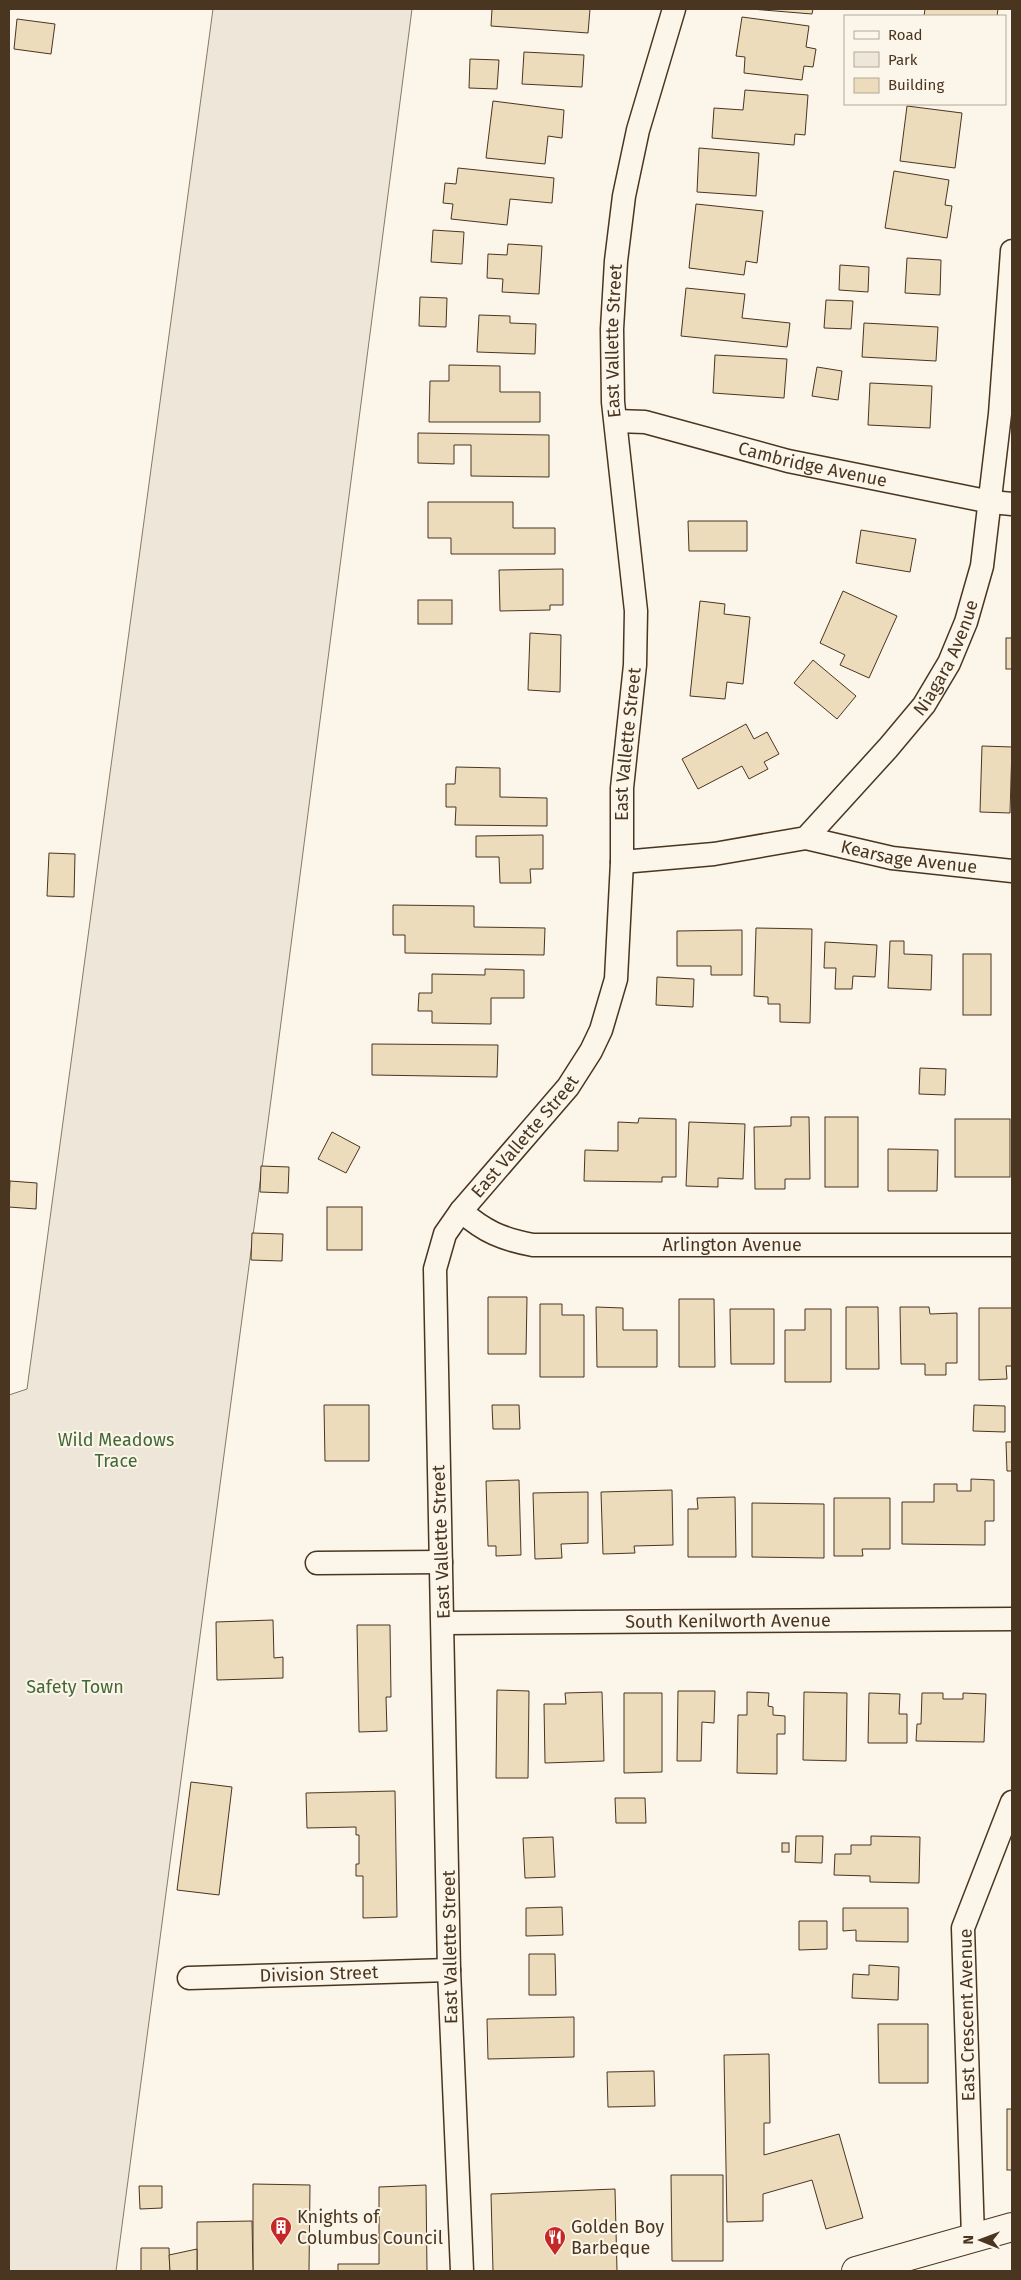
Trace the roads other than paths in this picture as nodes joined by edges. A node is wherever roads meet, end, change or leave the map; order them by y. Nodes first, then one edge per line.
1 (674, 9) edge
2 (1012, 251) edge
3 (616, 421) junction
4 (1001, 503) edge
5 (806, 838) junction
6 (622, 862) junction
7 (1012, 871) edge
8 (461, 1211) junction
9 (1012, 1244) edge
10 (441, 1562) junction
11 (317, 1563) dead end
12 (1012, 1619) edge
13 (444, 1623) junction
14 (1012, 1802) edge
15 (449, 1970) junction
16 (189, 1978) dead end
17 (1012, 2227) edge
18 (973, 2237) junction
19 (462, 2271) edge
20 (856, 2271) edge

1 - 3 street, East Vallette Street
2 - 4 street, Niagara Avenue
3 - 4 street, Cambridge Avenue
3 - 6 street, East Vallette Street
4 - 5 street, Niagara Avenue
5 - 6 street
5 - 7 street, Kearsage Avenue
6 - 8 street, East Vallette Street
8 - 9 street, Arlington Avenue
8 - 10 street, East Vallette Street
10 - 11 street
10 - 13 street, East Vallette Street
12 - 13 street, South Kenilworth Avenue
13 - 15 street, East Vallette Street
14 - 18 street, East Crescent Avenue
15 - 16 street, Division Street
15 - 19 street, East Vallette Street
17 - 18 main road
18 - 20 main road

